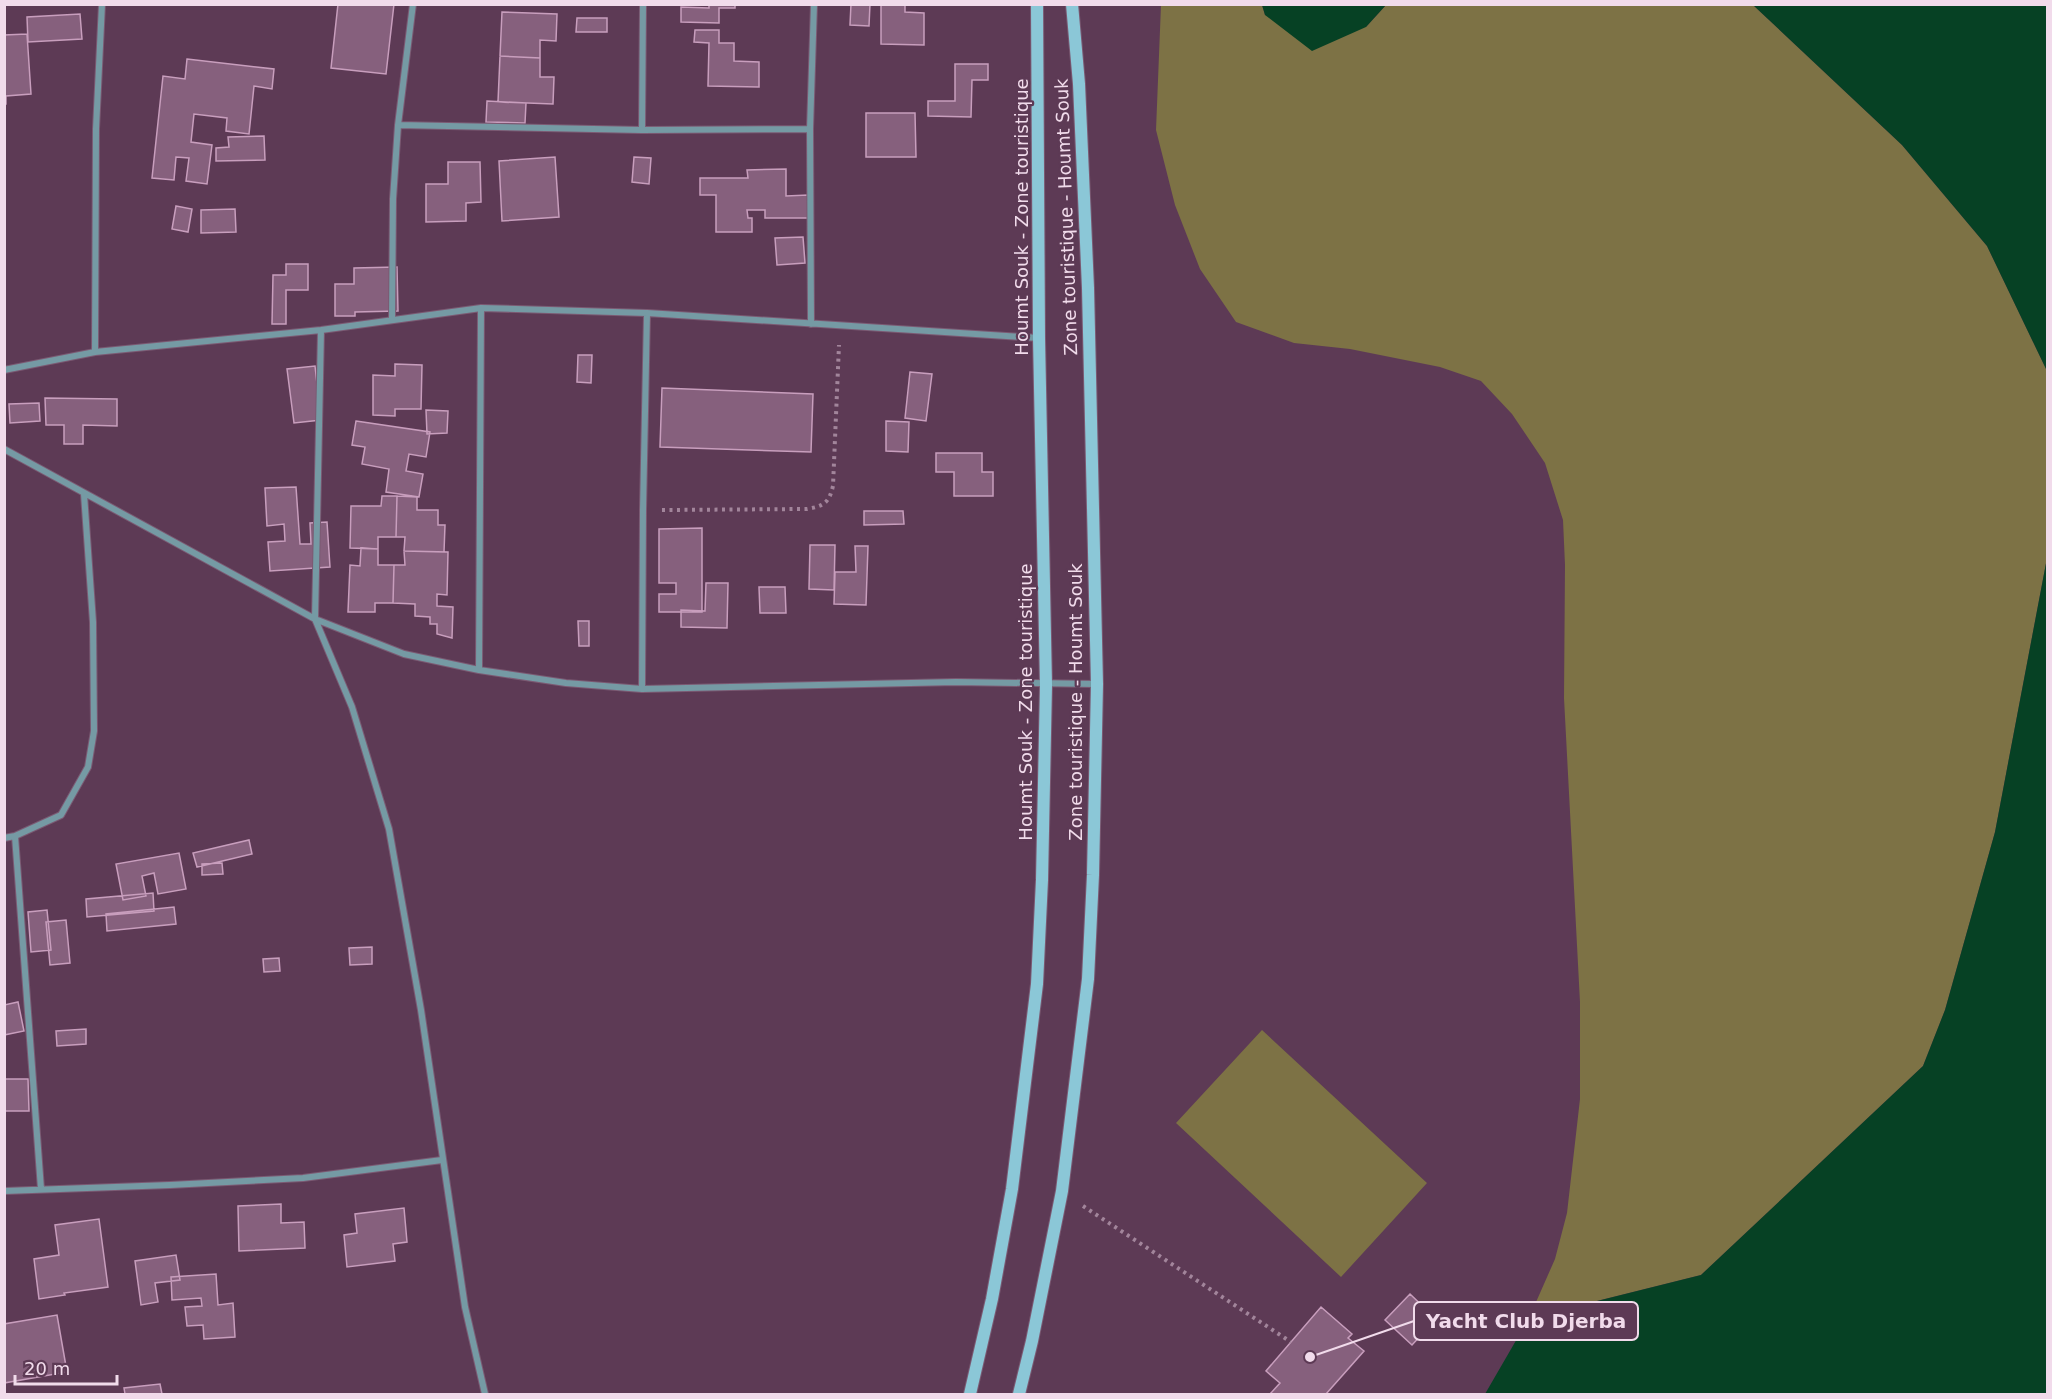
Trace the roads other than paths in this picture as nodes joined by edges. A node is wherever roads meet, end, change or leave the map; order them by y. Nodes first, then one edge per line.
1 (102, 4) edge
2 (413, 4) edge
3 (644, 4) edge
4 (814, 4) edge
5 (1037, 4) edge
6 (1071, 4) edge
7 (398, 125) junction
8 (810, 129) junction
9 (642, 130) junction
10 (481, 308) junction
11 (648, 313) junction
12 (392, 320) junction
13 (811, 324) junction
14 (321, 330) junction
15 (1039, 338) junction
16 (95, 352) junction
17 (4, 370) edge
18 (4, 449) edge
19 (84, 494) junction
20 (315, 619) junction
21 (479, 670) junction
22 (1097, 684) junction
23 (1046, 685) junction
24 (642, 689) junction
25 (15, 836) junction
26 (4, 837) edge
27 (442, 1160) junction
28 (41, 1190) junction
29 (4, 1191) edge
30 (485, 1395) edge
31 (970, 1395) edge
32 (1019, 1395) edge

1 - 16 street
2 - 7 street
3 - 9 street
4 - 8 street
5 - 15 main road, Houmt Souk - Zone touristique
6 - 22 main road, Zone touristique - Houmt Souk
7 - 9 street
7 - 12 street
8 - 9 street
8 - 13 street
10 - 11 street
10 - 12 street
10 - 21 street
11 - 13 street
11 - 24 street
12 - 14 street
13 - 15 street
14 - 16 street
14 - 20 street
15 - 23 main road, Houmt Souk - Zone touristique
16 - 17 street
18 - 19 street
19 - 20 street
19 - 25 street
20 - 21 street
20 - 27 street
21 - 24 street
22 - 23 street
22 - 32 main road, Zone touristique - Houmt Souk
23 - 24 street
23 - 31 main road, Houmt Souk - Zone touristique
25 - 26 street
25 - 28 street
27 - 28 street
27 - 30 street
28 - 29 street

